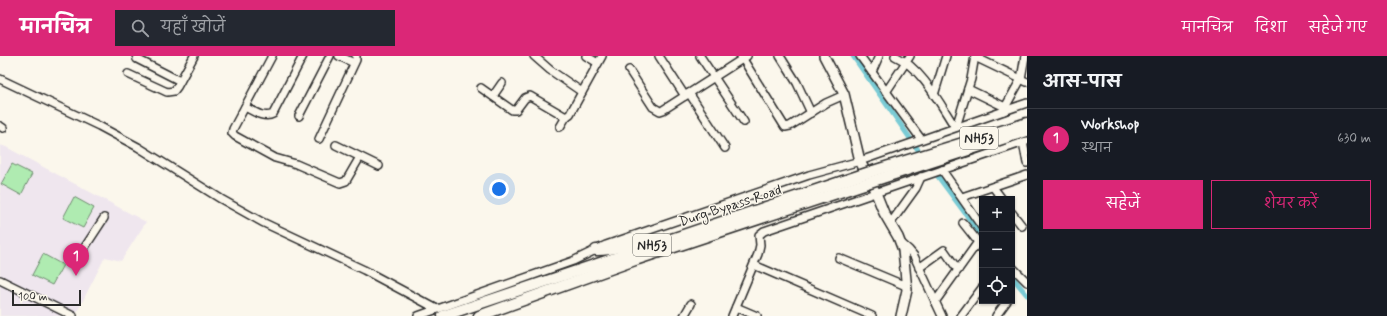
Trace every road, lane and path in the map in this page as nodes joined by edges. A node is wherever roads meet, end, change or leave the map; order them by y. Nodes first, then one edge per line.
1 (194, 56) edge
2 (272, 56) edge
3 (303, 56) edge
4 (330, 56) edge
5 (339, 56) edge
6 (534, 56) edge
7 (586, 56) edge
8 (602, 56) edge
9 (660, 56) edge
10 (700, 56) edge
11 (780, 56) edge
12 (824, 56) edge
13 (860, 56) edge
14 (879, 56) edge
15 (895, 56) edge
16 (946, 56) edge
17 (1025, 56) edge
18 (743, 57) edge
19 (975, 57) edge
20 (137, 59) dead end
21 (909, 59) edge
22 (355, 60) edge
23 (598, 64) junction
24 (629, 70) dead end
25 (872, 72) junction
26 (128, 74) dead end
27 (714, 78) junction
28 (0, 79) edge
29 (1024, 80) edge
30 (180, 81) junction
31 (502, 83) dead end
32 (481, 88) dead end
33 (968, 89) junction
34 (582, 92) junction
35 (886, 92) junction
36 (687, 95) junction
37 (844, 95) junction
38 (934, 95) junction
39 (493, 96) junction
40 (1027, 102) edge
41 (245, 107) junction
42 (1004, 109) junction
43 (811, 112) junction
44 (300, 116) dead end
45 (566, 117) junction
46 (744, 122) dead end
47 (1027, 124) edge
48 (560, 127) dead end
49 (956, 127) junction
50 (1027, 131) edge
51 (319, 139) dead end
52 (921, 139) junction
53 (1025, 142) edge
54 (336, 145) dead end
55 (725, 148) dead end
56 (935, 156) junction
57 (360, 157) junction
58 (860, 161) junction
59 (1027, 163) edge
60 (379, 166) dead end
61 (942, 170) junction
62 (922, 177) junction
63 (1026, 177) edge
64 (863, 180) junction
65 (993, 187) junction
66 (876, 193) junction
67 (1000, 196) edge
68 (962, 198) junction
69 (1015, 217) edge
70 (104, 218) dead end
71 (963, 223) dead end
72 (979, 223) edge
73 (890, 224) junction
74 (1022, 226) dead end
75 (899, 241) junction
76 (661, 242) junction
77 (979, 244) edge
78 (979, 246) edge
79 (83, 250) dead end
80 (596, 250) junction
81 (839, 258) dead end
82 (754, 265) junction
83 (919, 268) junction
84 (958, 270) junction
85 (1015, 271) edge
86 (0, 280) edge
87 (1027, 282) edge
88 (906, 286) junction
89 (979, 292) edge
90 (935, 302) junction
91 (691, 304) dead end
92 (1005, 304) edge
93 (736, 307) junction
94 (440, 312) edge
95 (71, 314) edge
96 (418, 316) edge
97 (479, 316) edge
98 (684, 316) edge
99 (732, 316) edge
100 (757, 316) edge
101 (872, 316) edge
102 (901, 316) edge
103 (942, 316) edge
104 (961, 316) edge
105 (996, 316) edge

1 - 30 street
2 - 41 street
3 - 41 street
4 - 44 street
5 - 22 street
6 - 34 street
7 - 23 street
8 - 23 street
9 - 36 street
10 - 27 street
11 - 43 street
12 - 37 main road
13 - 25 street
14 - 25 street
15 - 21 street
16 - 38 street
17 - 29 street
18 - 27 street
18 - 43 street
19 - 29 street
19 - 33 street
20 - 30 street
21 - 35 street
21 - 38 street
22 - 51 street
23 - 34 street
24 - 36 street
25 - 35 street
26 - 30 street
27 - 36 street
27 - 46 street
28 - 94 street
29 - 42 street
31 - 39 street
32 - 39 street
33 - 42 street
33 - 49 street
34 - 45 street
35 - 52 street
36 - 55 street
37 - 43 street
37 - 58 main road
38 - 49 street
39 - 45 street
40 - 42 street
41 - 57 street
42 - 49 street
45 - 48 street
47 - 56 highway, Durg Bypass Road / NH53
49 - 52 street
50 - 56 highway, Durg Bypass Road / NH53
52 - 58 street
53 - 59 street
53 - 61 street
54 - 57 street
56 - 64 highway, Durg Bypass Road / NH53, bridge
57 - 60 street
58 - 66 main road
58 - 80 street
61 - 62 street
61 - 68 street
62 - 66 street
62 - 73 street
63 - 65 street
64 - 76 highway, Durg Bypass Road / NH53
64 - 97 highway, Durg Bypass Road / NH53
65 - 67 street
65 - 68 street
66 - 73 main road
66 - 82 street
68 - 72 street
69 - 74 street
70 - 79 street
71 - 77 street
73 - 75 main road
75 - 83 street
75 - 88 main road
76 - 80 highway
76 - 94 highway, Durg Bypass Road / NH53
78 - 84 street
80 - 94 street
81 - 88 street
82 - 93 street
82 - 101 street
83 - 84 street
83 - 90 street
84 - 90 street
85 - 87 street
86 - 95 street
88 - 102 main road
89 - 104 street
90 - 103 street
91 - 98 street
92 - 105 street
93 - 99 street
93 - 100 street
94 - 96 street

